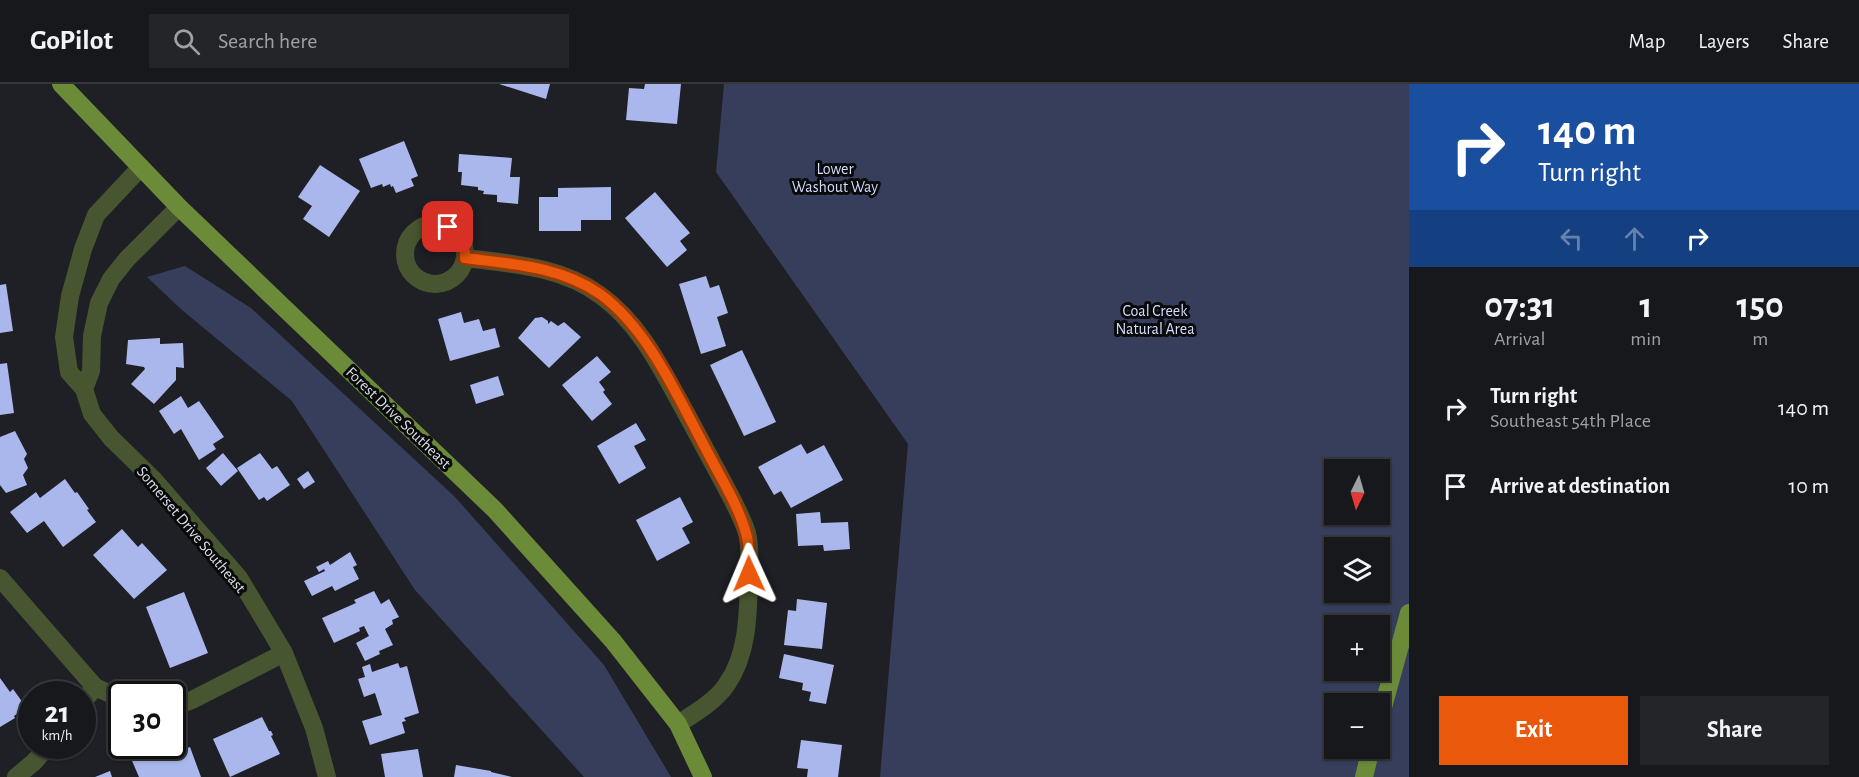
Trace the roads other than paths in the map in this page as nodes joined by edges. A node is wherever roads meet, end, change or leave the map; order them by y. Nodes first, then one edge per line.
1 (61, 84) edge
2 (141, 167) junction
3 (179, 207) junction
4 (465, 258) dead end
5 (84, 389) junction
6 (0, 578) edge
7 (1409, 613) edge
8 (284, 653) junction
9 (90, 681) edge
10 (1387, 693) edge
11 (186, 702) edge
12 (678, 724) junction
13 (37, 759) edge
14 (1368, 759) edge
15 (16, 777) edge
16 (327, 777) edge
17 (703, 777) edge
18 (1364, 777) edge

1 - 2 main road, Forest Drive Southeast
2 - 3 main road, Forest Drive Southeast
2 - 5 street, Somerset Drive Southeast
3 - 5 street
3 - 12 main road, Forest Drive Southeast
4 - 12 street
5 - 8 street, Somerset Drive Southeast
6 - 9 street
7 - 10 main road
8 - 11 street
8 - 16 street, Somerset Drive Southeast
12 - 17 main road, Forest Drive Southeast
13 - 15 street
14 - 18 main road

